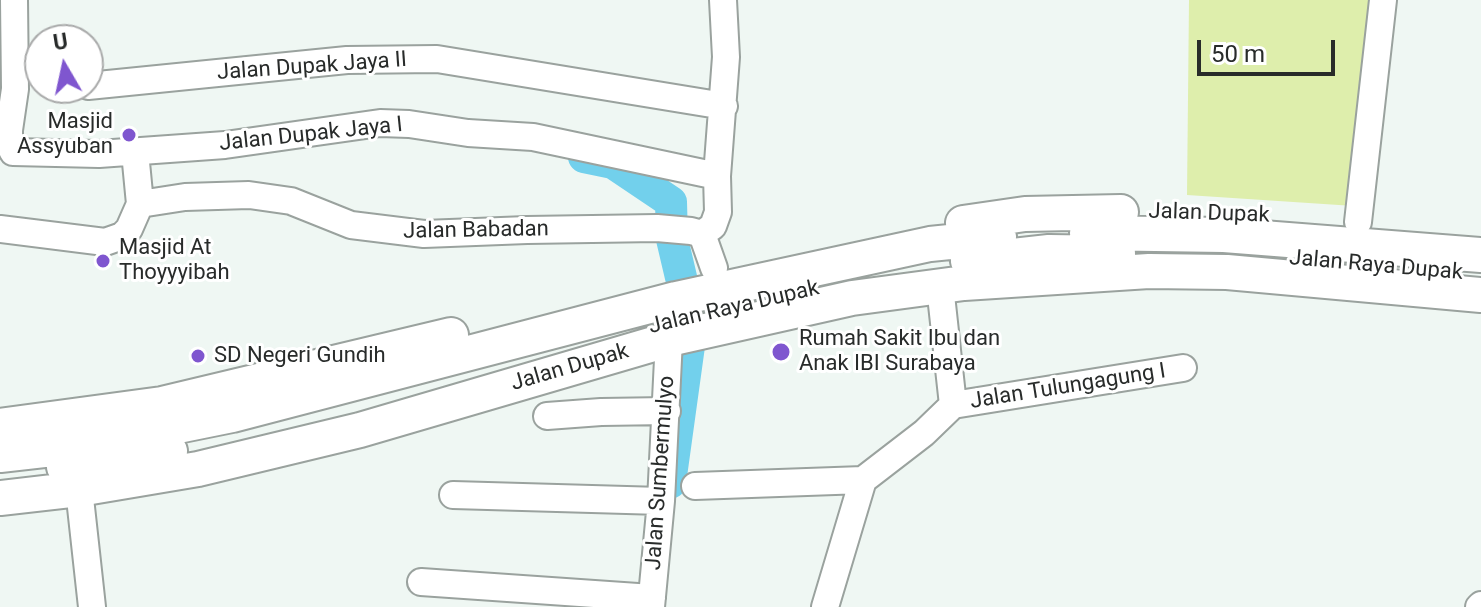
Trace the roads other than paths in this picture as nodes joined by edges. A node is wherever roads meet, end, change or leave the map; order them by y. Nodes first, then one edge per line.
1 (720, 0) edge
2 (1383, 0) edge
3 (9, 6) edge
4 (24, 74) edge
5 (104, 84) edge
6 (24, 93) edge
7 (724, 106) junction
8 (4, 129) edge
9 (136, 161) junction
10 (717, 176) junction
11 (140, 204) junction
12 (1358, 222) junction
13 (0, 229) edge
14 (697, 232) junction
15 (1481, 233) edge
16 (888, 254) junction
17 (1172, 262) junction
18 (1472, 278) edge
19 (940, 286) junction
20 (687, 306) junction
21 (1183, 368) dead end
22 (953, 405) junction
23 (667, 411) junction
24 (547, 416) dead end
25 (9, 446) edge
26 (863, 480) junction
27 (695, 486) dead end
28 (79, 489) junction
29 (453, 495) dead end
30 (0, 498) edge
31 (661, 501) junction
32 (421, 582) dead end
33 (651, 602) edge
34 (92, 607) edge
35 (825, 607) edge

1 - 7 street
2 - 12 street
3 - 4 street, Jalan Dupak Jaya I
5 - 7 street, Jalan Dupak Jaya II
6 - 8 street, Jalan Dupak Jaya I
7 - 10 street
8 - 9 street, Jalan Dupak Jaya I
9 - 10 street, Jalan Dupak Jaya I
9 - 11 street
10 - 14 street
11 - 13 street
11 - 14 street, Jalan Babadan
12 - 15 main road, Jalan Dupak
12 - 16 main road, Jalan Dupak
14 - 20 street
16 - 17 main road, Jalan Raya Dupak
16 - 18 main road, Jalan Raya Dupak
16 - 20 main road, Jalan Raya Dupak
16 - 20 main road, Jalan Dupak
17 - 18 main road, Jalan Raya Dupak
17 - 19 main road, Jalan Dupak
19 - 20 main road, Jalan Dupak
19 - 22 street
20 - 23 street, Jalan Sumbermulyo
20 - 25 main road, Jalan Dupak
20 - 25 main road, Jalan Raya Dupak
20 - 28 main road, Jalan Dupak
21 - 22 street, Jalan Tulungagung I
22 - 26 street
23 - 24 street
23 - 31 street, Jalan Sumbermulyo
26 - 27 street
26 - 35 street
28 - 30 main road, Jalan Dupak
28 - 34 street
29 - 31 street
31 - 33 street, Jalan Sumbermulyo
32 - 33 street

